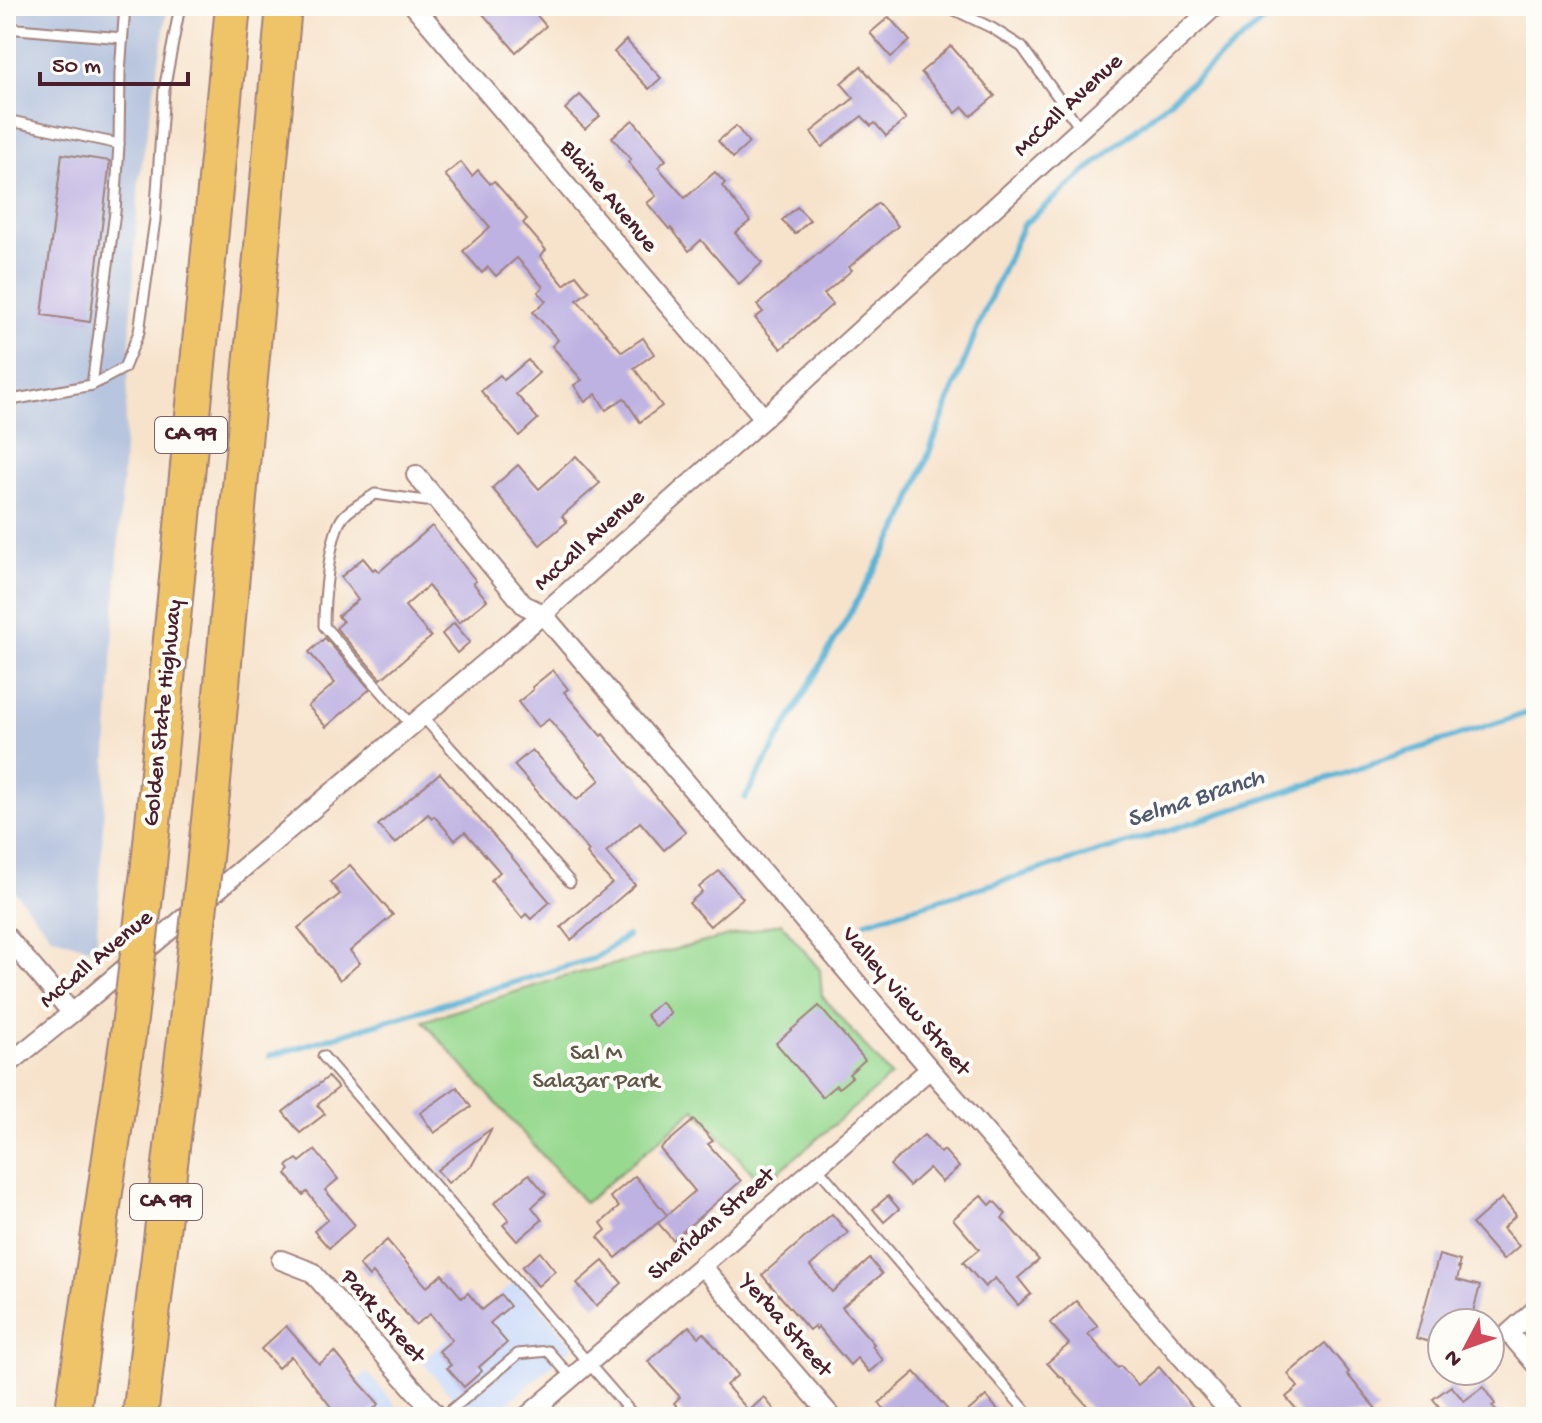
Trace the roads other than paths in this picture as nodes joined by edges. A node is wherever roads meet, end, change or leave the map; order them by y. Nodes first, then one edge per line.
1 (125, 6) edge
2 (180, 6) edge
3 (233, 6) edge
4 (284, 6) edge
5 (414, 6) edge
6 (946, 6) edge
7 (1215, 6) edge
8 (6, 28) edge
9 (122, 38) junction
10 (6, 120) edge
11 (1080, 128) junction
12 (119, 144) junction
13 (92, 385) junction
14 (6, 401) edge
15 (764, 418) junction
16 (416, 475) dead end
17 (437, 501) junction
18 (543, 614) junction
19 (417, 721) junction
20 (570, 882) dead end
21 (6, 936) edge
22 (72, 1013) junction
23 (323, 1056) dead end
24 (6, 1066) edge
25 (930, 1069) junction
26 (817, 1167) junction
27 (281, 1260) dead end
28 (702, 1266) junction
29 (1536, 1309) edge
30 (589, 1363) junction
31 (1536, 1365) edge
32 (572, 1378) junction
33 (72, 1417) edge
34 (142, 1417) edge
35 (441, 1417) edge
36 (526, 1417) edge
37 (635, 1417) edge
38 (832, 1417) edge
39 (1031, 1417) edge
40 (1234, 1417) edge

1 - 9 lane
2 - 13 lane
3 - 33 highway, Golden State Highway / CA 99, bridge
4 - 34 highway, CA 99, bridge
5 - 15 street, Blaine Avenue
6 - 11 lane
7 - 11 street, McCall Avenue
8 - 9 lane
9 - 12 lane
10 - 12 lane
11 - 15 street, McCall Avenue
12 - 13 lane
13 - 14 lane
15 - 18 street, McCall Avenue
16 - 17 street, Valley View Street
17 - 18 street, Valley View Street
17 - 19 lane
18 - 19 street, McCall Avenue
18 - 25 street, Valley View Street
19 - 20 lane
19 - 22 street, McCall Avenue
21 - 22 street
22 - 24 street, McCall Avenue
23 - 30 lane
25 - 26 street, Sheridan Street
25 - 40 street, Valley View Street
26 - 28 street, Sheridan Street
26 - 39 lane
27 - 35 street, Park Street
28 - 30 street, Sheridan Street
28 - 38 street, Yerba Street
29 - 31 street
30 - 32 street, Sheridan Street
30 - 37 lane
32 - 35 lane
32 - 36 street, Sheridan Street

